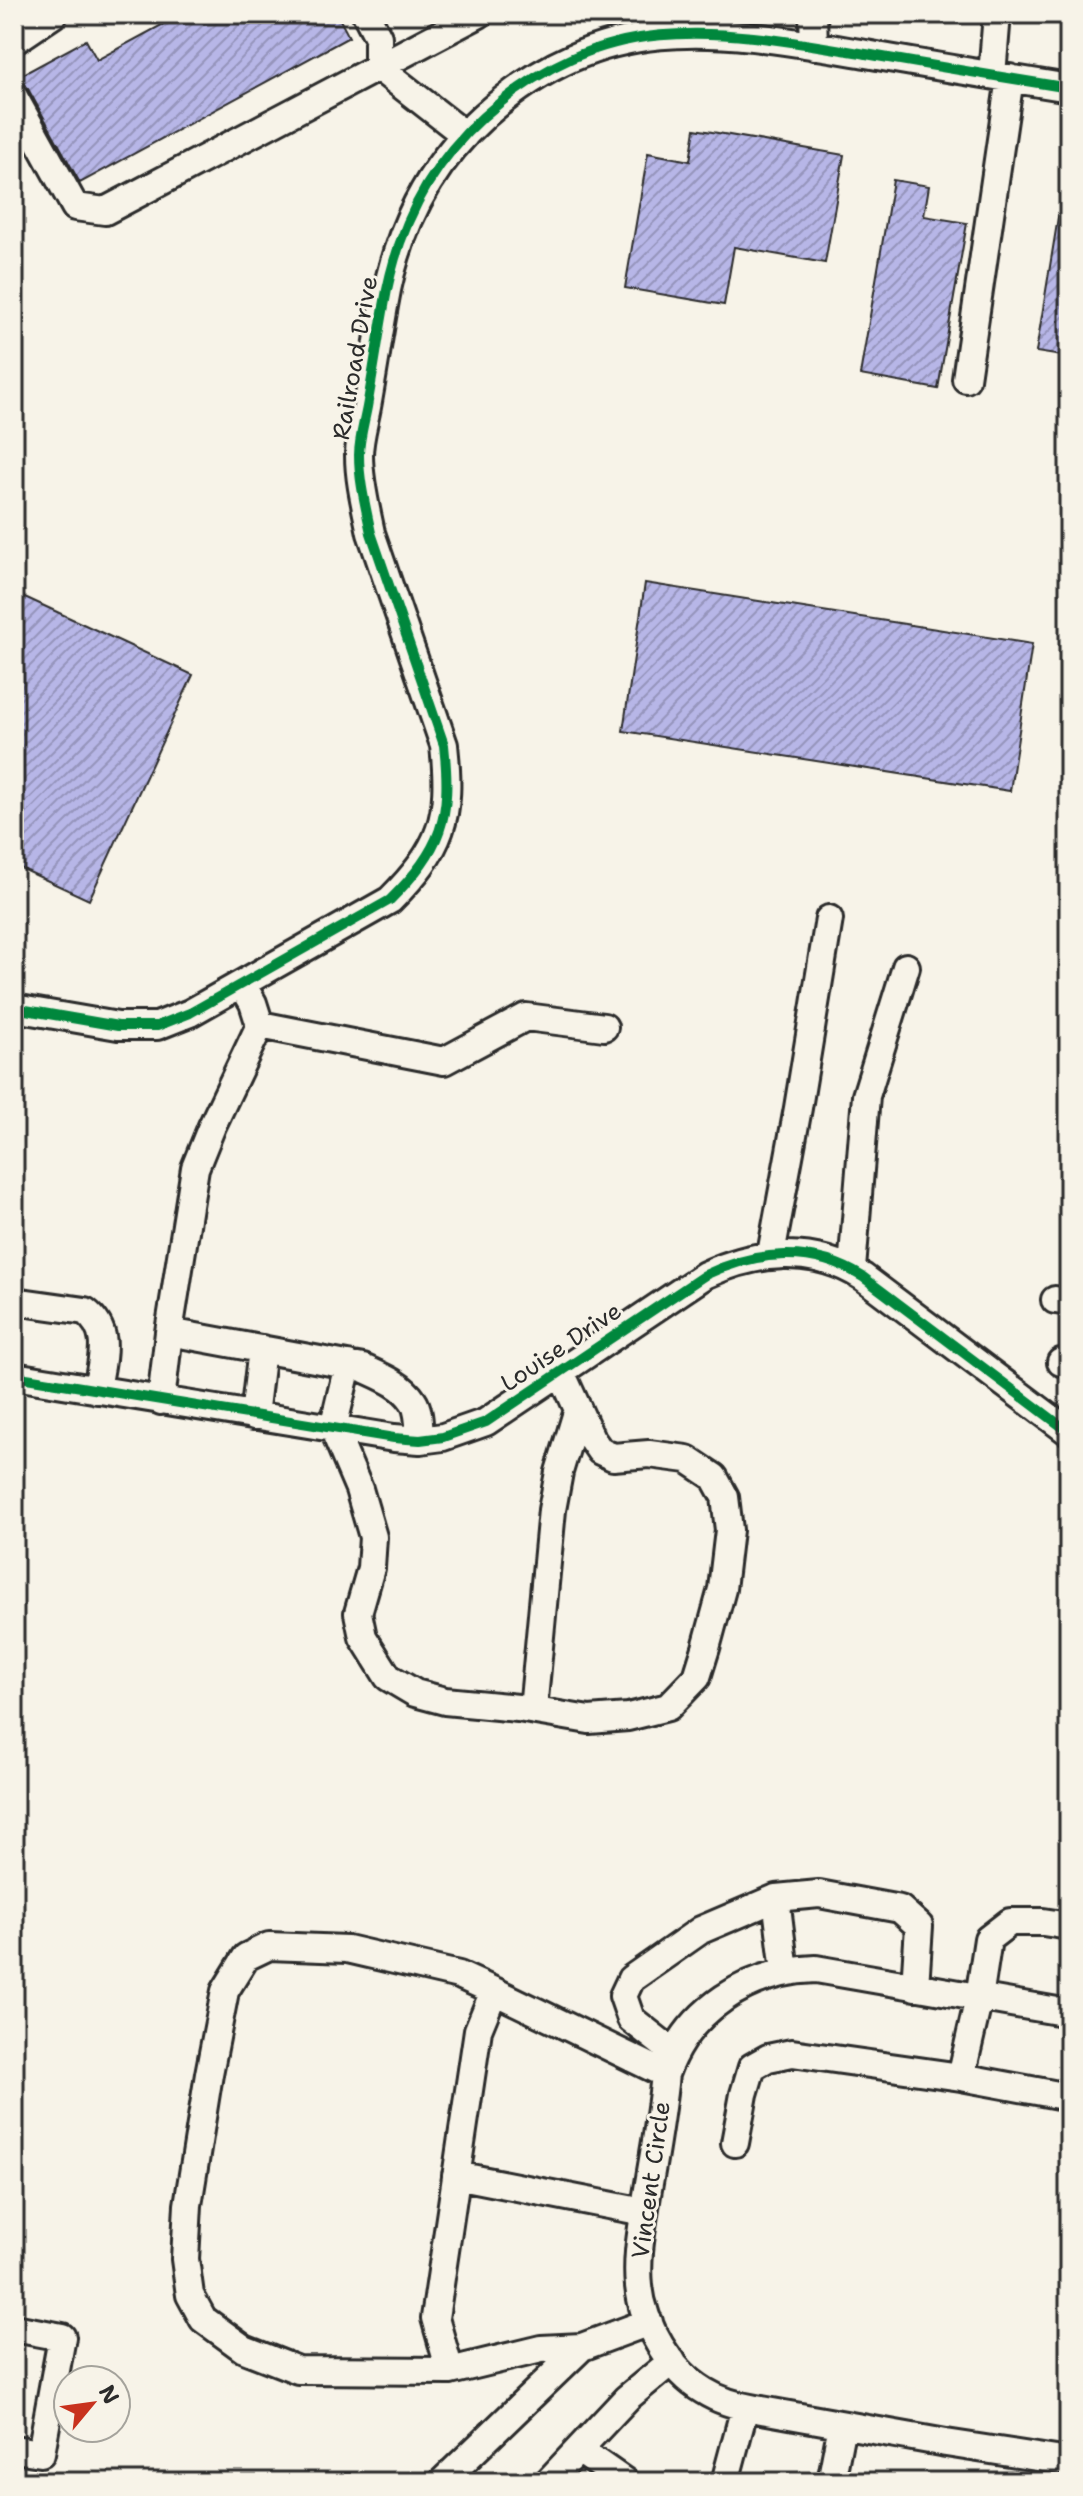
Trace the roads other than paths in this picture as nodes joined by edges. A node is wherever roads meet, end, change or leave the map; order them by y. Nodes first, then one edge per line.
1 (54, 14) edge
2 (366, 14) edge
3 (479, 14) edge
4 (813, 14) edge
5 (997, 14) edge
6 (14, 41) edge
7 (814, 46) junction
8 (378, 67) junction
9 (1001, 77) junction
10 (1069, 88) edge
11 (14, 97) edge
12 (465, 135) junction
13 (966, 379) dead end
14 (829, 919) dead end
15 (906, 967) dead end
16 (242, 984) junction
17 (14, 1008) edge
18 (260, 1025) junction
19 (604, 1027) dead end
20 (771, 1254) junction
21 (852, 1269) junction
22 (14, 1301) edge
23 (169, 1332) junction
24 (262, 1349) junction
25 (348, 1365) junction
26 (561, 1372) junction
27 (14, 1376) edge
28 (97, 1390) junction
29 (161, 1401) junction
30 (578, 1409) junction
31 (254, 1416) junction
32 (333, 1428) junction
33 (1069, 1432) edge
34 (420, 1440) junction
35 (533, 1710) junction
36 (776, 1898) junction
37 (1069, 1926) edge
38 (785, 1972) junction
39 (915, 1987) junction
40 (494, 1991) junction
41 (979, 1998) junction
42 (1069, 2013) edge
43 (670, 2064) junction
44 (961, 2077) junction
45 (1069, 2097) edge
46 (735, 2143) dead end
47 (456, 2175) junction
48 (644, 2212) junction
49 (649, 2322) junction
50 (14, 2328) edge
51 (582, 2347) junction
52 (672, 2361) junction
53 (450, 2371) junction
54 (745, 2407) junction
55 (842, 2425) junction
56 (14, 2450) edge
57 (579, 2450) junction
58 (1069, 2462) edge
59 (442, 2482) edge
60 (548, 2482) edge
61 (625, 2482) edge
62 (725, 2482) edge
63 (831, 2482) edge

1 - 6 street
2 - 8 street
3 - 8 street
4 - 7 street
5 - 9 street
7 - 9 street, Railroad Drive
7 - 12 street, Railroad Drive
8 - 11 street
8 - 12 street
9 - 10 street, Railroad Drive
9 - 13 street
12 - 16 street, Railroad Drive
14 - 20 street
15 - 21 street
16 - 17 street, Railroad Drive
16 - 18 street
18 - 19 street
18 - 23 street
20 - 21 street, Louise Drive
20 - 26 street, Louise Drive
21 - 33 street, Louise Drive
22 - 28 street
23 - 24 street
23 - 29 street
24 - 25 street
24 - 31 street
25 - 32 street
25 - 34 street
26 - 30 street
26 - 34 street, Louise Drive
27 - 28 street, Louise Drive
28 - 29 street, Louise Drive
29 - 31 street, Louise Drive
30 - 35 street
30 - 35 street
31 - 32 street, Louise Drive
32 - 34 street, Louise Drive
32 - 35 street
36 - 38 street
36 - 39 street
36 - 43 street
37 - 41 street
38 - 39 street, Vincent Circle
38 - 43 street, Vincent Circle
39 - 41 street, Vincent Circle
40 - 43 street
40 - 47 street
40 - 53 street
41 - 42 street, Vincent Circle
41 - 44 street
43 - 48 street, Vincent Circle
44 - 45 street
44 - 46 street
47 - 48 street
47 - 53 street
48 - 49 street, Vincent Circle
49 - 51 street
49 - 52 street, Vincent Circle
50 - 56 street
51 - 53 street
51 - 59 street
52 - 54 street, Vincent Circle
52 - 57 street
54 - 55 street, Vincent Circle
54 - 62 street
55 - 58 street, Vincent Circle
55 - 63 street
57 - 60 street
57 - 61 street

